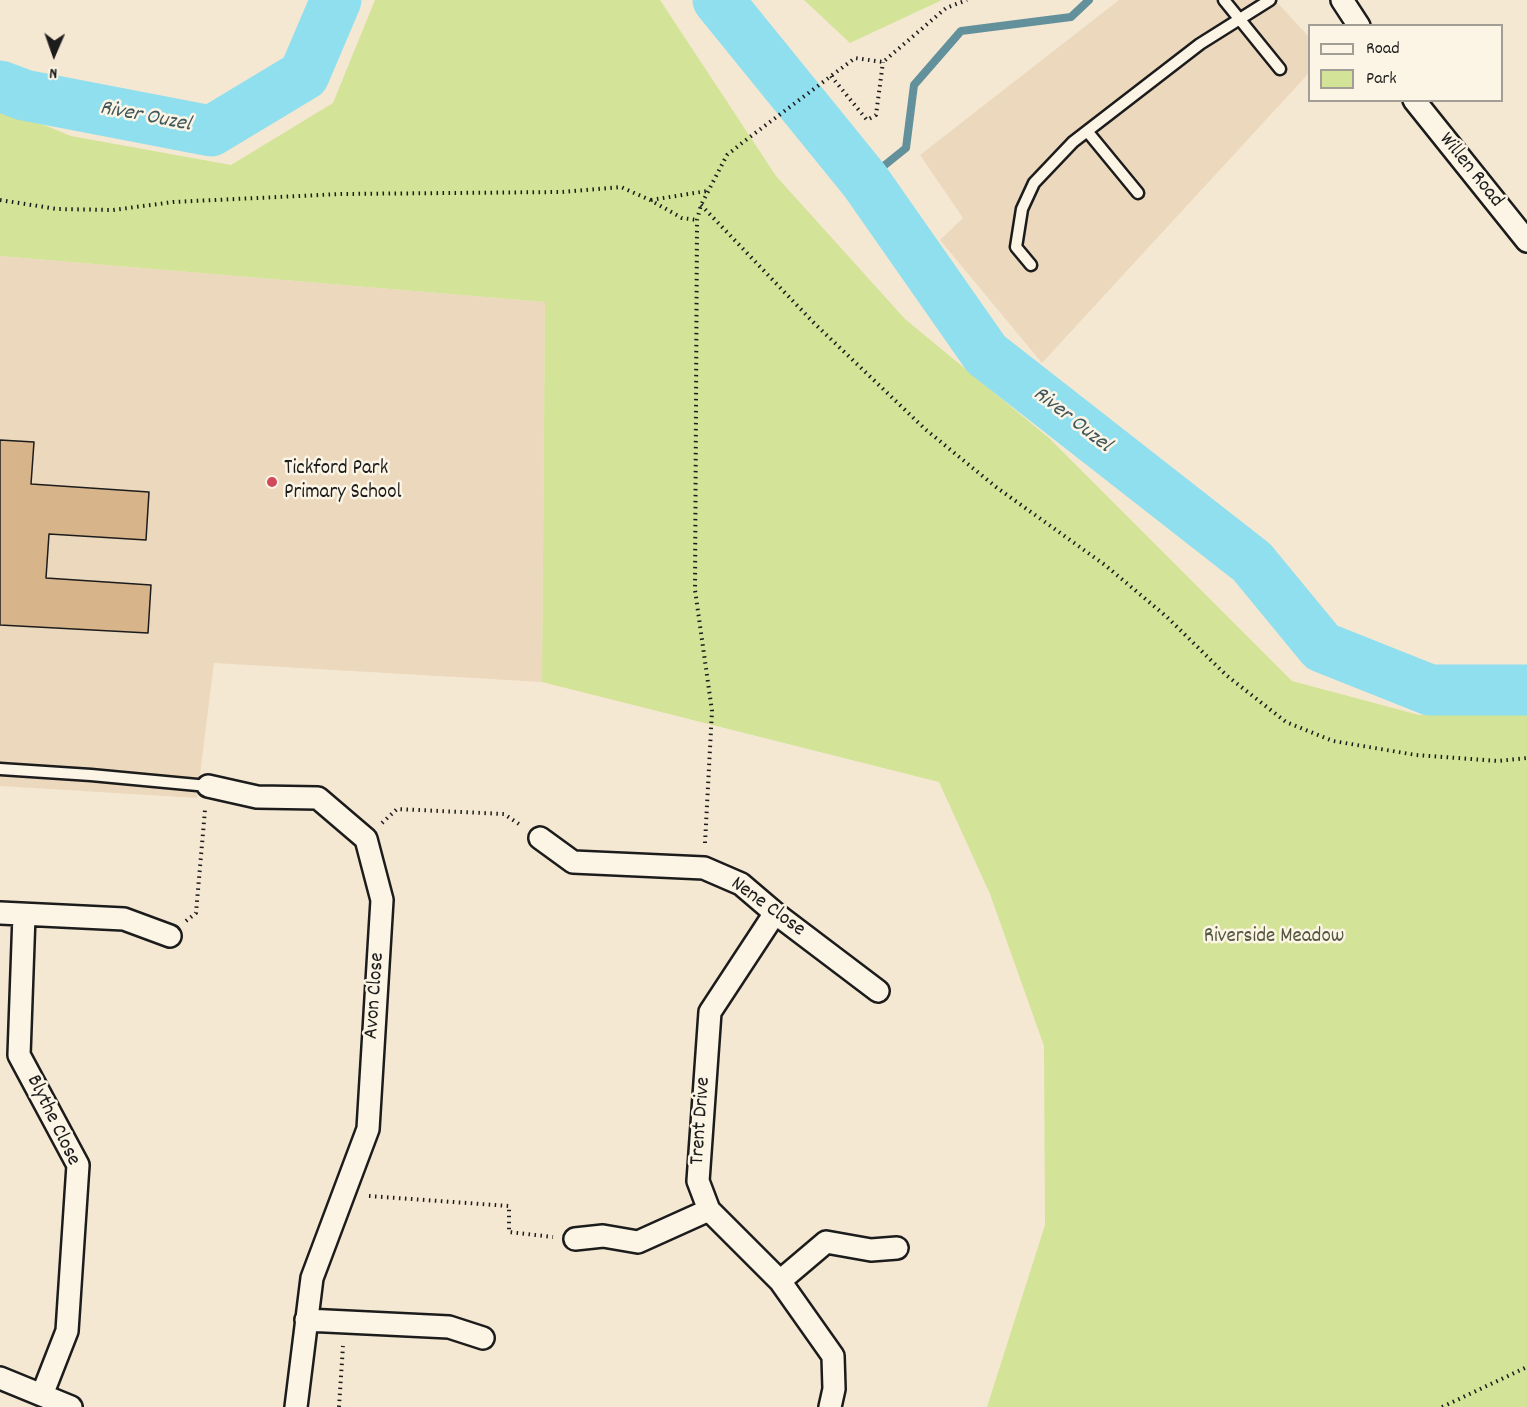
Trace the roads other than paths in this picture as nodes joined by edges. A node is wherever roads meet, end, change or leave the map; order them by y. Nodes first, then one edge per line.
1 (1224, 0) edge
2 (1270, 0) edge
3 (1342, 0) edge
4 (1241, 19) junction
5 (1358, 24) edge
6 (1280, 69) dead end
7 (1416, 102) edge
8 (1087, 131) junction
9 (1138, 193) dead end
10 (1527, 241) edge
11 (1031, 266) dead end
12 (0, 769) edge
13 (208, 786) joint
14 (540, 838) road end
15 (0, 913) edge
16 (775, 913) junction
17 (24, 915) junction
18 (170, 936) road end
19 (878, 990) dead end
20 (709, 1210) junction
21 (575, 1239) road end
22 (897, 1248) dead end
23 (780, 1281) junction
24 (306, 1320) junction
25 (483, 1338) dead end
26 (0, 1378) edge
27 (42, 1395) junction
28 (70, 1407) edge
29 (296, 1407) edge
30 (830, 1407) edge

1 - 4 lane
2 - 4 lane
3 - 5 street
4 - 6 lane
4 - 8 lane
7 - 10 street, Willen Road
8 - 9 lane
8 - 11 lane
12 - 13 lane
13 - 24 street, Avon Close
14 - 16 street, Nene Close
15 - 17 street
16 - 19 street, Nene Close
16 - 20 street, Trent Drive
17 - 18 street
17 - 27 street, Blythe Close
20 - 21 street
20 - 23 street, Trent Drive
22 - 23 street
23 - 30 street, Trent Drive
24 - 25 street
24 - 29 street, Avon Close
26 - 27 street
27 - 28 street

